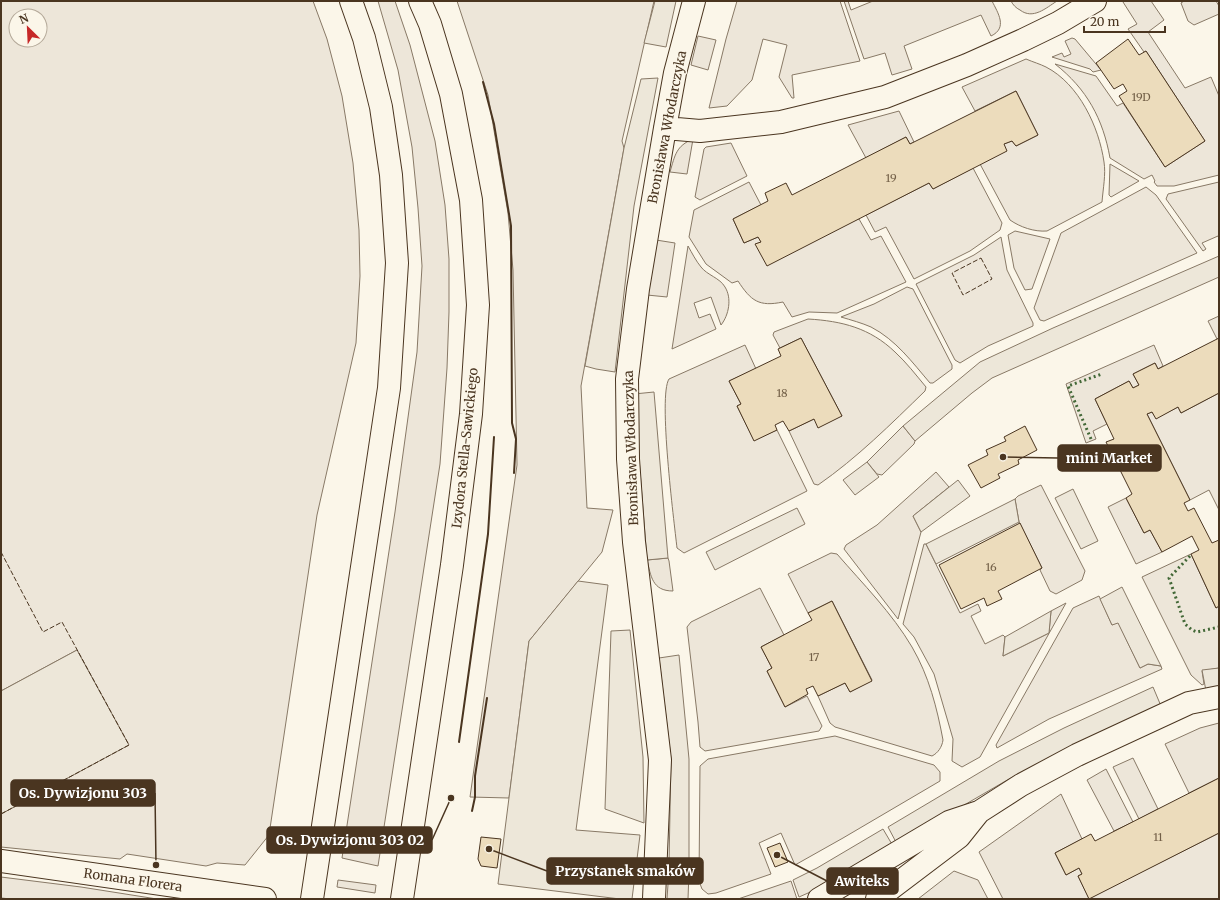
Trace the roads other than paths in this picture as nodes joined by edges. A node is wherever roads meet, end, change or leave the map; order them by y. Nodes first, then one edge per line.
1 (351, 1) edge
2 (420, 1) edge
3 (694, 1) edge
4 (1095, 1) edge
5 (665, 128) junction
6 (1219, 697) edge
7 (979, 812) junction
8 (1, 861) edge
9 (265, 899) edge
10 (312, 899) edge
11 (402, 899) edge
12 (654, 899) edge
13 (819, 899) edge
14 (876, 899) edge

1 - 10 street
2 - 11 street, Izydora Stella-Sawickiego
3 - 5 street, Bronisława Włodarczyka
4 - 5 street
5 - 12 street, Bronisława Włodarczyka
6 - 7 street
7 - 13 street
7 - 14 street
8 - 9 street, Romana Florera

